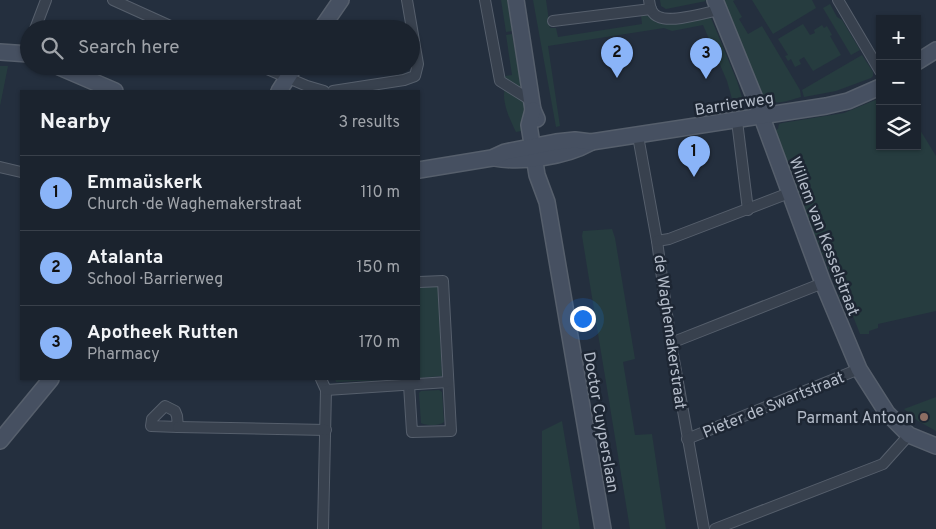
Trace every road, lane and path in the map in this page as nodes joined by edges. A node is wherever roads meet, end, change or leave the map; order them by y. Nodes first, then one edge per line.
1 (46, 0) edge
2 (113, 0) edge
3 (341, 0) edge
4 (408, 0) edge
5 (485, 0) edge
6 (516, 0) edge
7 (838, 0) edge
8 (650, 5) edge
9 (717, 5) edge
10 (38, 20) edge
11 (157, 20) edge
12 (327, 20) edge
13 (411, 20) edge
14 (553, 21) dead end
15 (936, 50) edge
16 (20, 51) edge
17 (0, 52) edge
18 (920, 60) edge
19 (876, 64) edge
20 (78, 75) edge
21 (415, 75) edge
22 (287, 79) edge
23 (876, 89) edge
24 (113, 90) edge
25 (321, 90) edge
26 (339, 90) edge
27 (532, 106) junction
28 (761, 117) junction
29 (736, 121) junction
30 (638, 136) junction
31 (539, 151) junction
32 (0, 167) edge
33 (420, 170) edge
34 (20, 172) edge
35 (789, 193) junction
36 (748, 210) junction
37 (657, 241) junction
38 (420, 282) edge
39 (823, 283) junction
40 (671, 343) junction
41 (859, 369) junction
42 (50, 380) edge
43 (321, 380) edge
44 (448, 382) junction
45 (409, 385) junction
46 (326, 390) junction
47 (178, 427) dead end
48 (326, 430) junction
49 (909, 435) junction
50 (1, 438) edge
51 (687, 439) junction
52 (936, 446) edge
53 (323, 529) edge
54 (603, 529) edge
55 (704, 529) edge
56 (715, 529) edge

1 - 10 street
2 - 11 street
3 - 12 street
4 - 13 street
5 - 27 street
6 - 27 street, Doctor Cuyperslaan
7 - 19 street
8 - 9 street, Willem van Kesselstraat
8 - 14 street, Willem van Kesselstraat
9 - 28 street, Willem van Kesselstraat
15 - 18 street
16 - 17 street
20 - 24 street
21 - 26 street
22 - 25 street
23 - 28 street, Barrierweg
27 - 31 street, Doctor Cuyperslaan
28 - 29 street, Barrierweg
28 - 35 street, Willem van Kesselstraat
29 - 30 street, Barrierweg
29 - 36 street
30 - 31 street, Barrierweg
30 - 37 street, de Waghemakerstraat
31 - 33 street, Barrierweg
31 - 54 street, Doctor Cuyperslaan
32 - 34 street
35 - 36 street
35 - 39 street, Willem van Kesselstraat
36 - 37 street
37 - 40 street, de Waghemakerstraat
38 - 44 street
39 - 40 street
39 - 41 street, Willem van Kesselstraat
40 - 51 street, de Waghemakerstraat
41 - 49 street, Willem van Kesselstraat
41 - 51 street, Pieter de Swartstraat
42 - 50 street
43 - 46 street
44 - 45 street
44 - 45 street
45 - 46 street
46 - 48 street
47 - 48 street
48 - 53 street
49 - 52 street, Willem van Kesselstraat
49 - 56 street
51 - 55 street, de Waghemakerstraat

